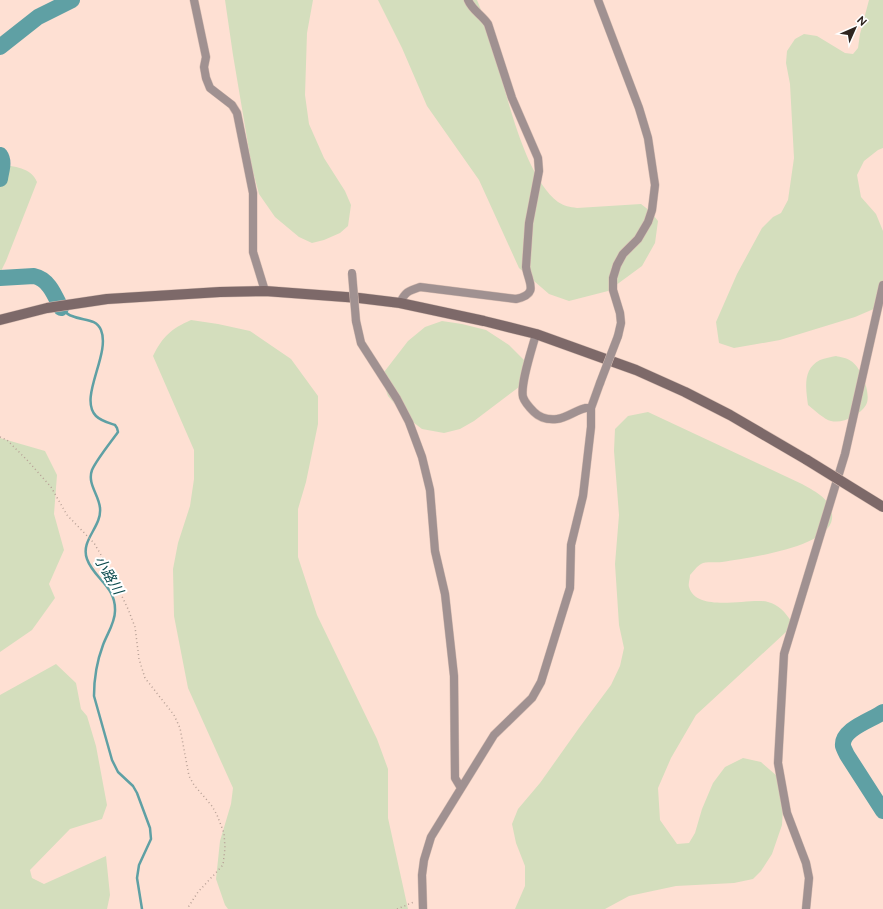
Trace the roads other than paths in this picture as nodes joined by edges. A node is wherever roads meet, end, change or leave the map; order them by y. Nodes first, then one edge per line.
1 (194, 0) edge
2 (468, 0) edge
3 (598, 0) edge
4 (352, 273) dead end
5 (883, 284) edge
6 (265, 291) junction
7 (400, 303) junction
8 (0, 320) edge
9 (536, 334) junction
10 (591, 408) junction
11 (883, 507) edge
12 (461, 788) junction
13 (423, 909) edge
14 (806, 909) edge

1 - 6 street
2 - 7 street
3 - 10 street, bridge
4 - 12 street, bridge
5 - 14 street
6 - 7 street
6 - 8 street
7 - 9 street
9 - 10 street
9 - 11 street, bridge
10 - 12 street
12 - 13 street

